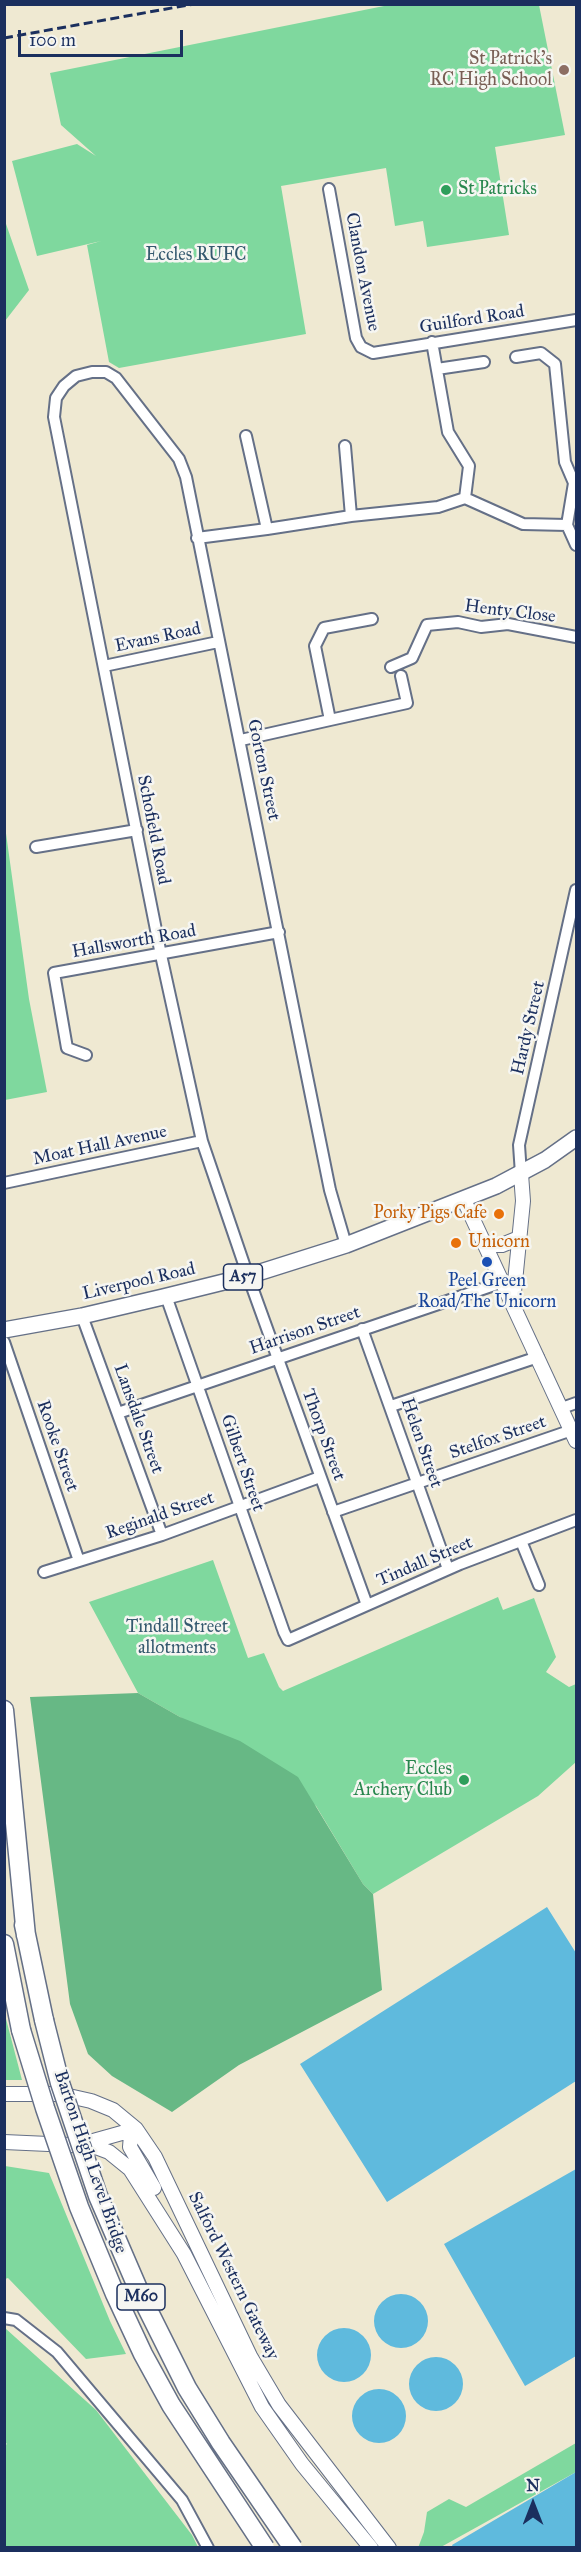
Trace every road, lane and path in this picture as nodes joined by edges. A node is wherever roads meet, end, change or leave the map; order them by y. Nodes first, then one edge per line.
1 (329, 189) dead end
2 (576, 320) edge
3 (432, 342) junction
4 (373, 353) joint
5 (516, 357) dead end
6 (484, 362) dead end
7 (437, 369) junction
8 (64, 386) joint
9 (246, 436) dead end
10 (345, 446) dead end
11 (465, 498) junction
12 (351, 516) junction
13 (567, 525) junction
14 (267, 529) junction
15 (197, 538) junction
16 (576, 545) edge
17 (372, 619) dead end
18 (576, 637) edge
19 (218, 642) junction
20 (104, 666) junction
21 (391, 667) dead end
22 (401, 676) dead end
23 (330, 720) junction
24 (241, 740) junction
25 (137, 830) junction
26 (36, 847) dead end
27 (576, 890) edge
28 (575, 909) edge
29 (279, 932) junction
30 (161, 955) junction
31 (86, 1055) dead end
32 (576, 1138) edge
33 (202, 1141) junction
34 (521, 1174) junction
35 (4, 1183) edge
36 (464, 1200) junction
37 (519, 1238) junction
38 (346, 1245) junction
39 (485, 1245) junction
40 (248, 1276) junction
41 (503, 1282) junction
42 (166, 1296) junction
43 (513, 1302) junction
44 (82, 1316) junction
45 (362, 1329) junction
46 (4, 1330) edge
47 (4, 1342) edge
48 (538, 1357) junction
49 (278, 1358) junction
50 (198, 1387) junction
51 (576, 1403) edge
52 (391, 1406) junction
53 (562, 1408) junction
54 (118, 1413) junction
55 (574, 1435) edge
56 (320, 1477) junction
57 (418, 1483) junction
58 (239, 1506) junction
59 (333, 1512) junction
60 (576, 1520) edge
61 (162, 1534) junction
62 (521, 1541) junction
63 (79, 1561) junction
64 (448, 1569) junction
65 (45, 1572) dead end
66 (539, 1585) dead end
67 (367, 1605) junction
68 (288, 1640) joint
69 (4, 1710) edge
70 (4, 1801) edge
71 (26, 1936) junction
72 (4, 1944) edge
73 (4, 1954) edge
74 (10, 1973) junction
75 (4, 2094) edge
76 (136, 2129) junction
77 (4, 2142) edge
78 (75, 2146) junction
79 (168, 2228) junction
80 (4, 2318) edge
81 (208, 2547) edge
82 (265, 2547) edge
83 (293, 2547) edge
84 (371, 2547) edge
85 (388, 2547) edge

1 - 4 street, Clandon Avenue
2 - 3 street, Guilford Road
3 - 4 street, Guilford Road
3 - 7 street
5 - 13 street
6 - 7 street
7 - 11 street
8 - 15 street, Gorton Street
8 - 20 street, Schofield Road
9 - 14 street
10 - 12 street
11 - 12 street
11 - 13 street
12 - 14 street
13 - 16 street
14 - 15 street
15 - 19 street, Gorton Street
17 - 23 street
18 - 21 street, Henty Close
19 - 20 street, Evans Road
19 - 24 street, Gorton Street
20 - 25 street, Schofield Road
22 - 23 street
23 - 24 street
24 - 29 street, Gorton Street
25 - 26 street
25 - 30 street, Schofield Road
27 - 28 street, Hardy Street
28 - 34 street, Hardy Street
29 - 30 street, Hallsworth Road
29 - 38 street, Gorton Street
30 - 31 street, Hallsworth Road
30 - 33 street, Schofield Road
32 - 34 main road, Liverpool Road / A57
33 - 35 street, Moat Hall Avenue
33 - 40 street, Schofield Road
34 - 36 main road, Liverpool Road / A57
34 - 37 street
36 - 38 main road, Liverpool Road / A57
36 - 39 street
37 - 39 street
37 - 43 street
38 - 40 main road, Liverpool Road / A57
39 - 41 street
40 - 42 main road, Liverpool Road / A57
40 - 49 street, Thorp Street
41 - 43 street
41 - 45 street, Harrison Street
42 - 44 main road, Liverpool Road / A57
42 - 50 street, Gilbert Street
43 - 48 street
44 - 46 main road, Liverpool Road / A57
44 - 54 street, Lansdale Street
45 - 49 street, Harrison Street
45 - 52 street, Helen Street
47 - 63 street, Rooke Street
48 - 52 street
48 - 53 street
49 - 50 street, Harrison Street
49 - 56 street, Thorp Street
50 - 54 street, Harrison Street
50 - 58 street, Gilbert Street
51 - 53 street
52 - 57 street, Helen Street
53 - 55 street
54 - 61 street, Lansdale Street
55 - 57 street, Stelfox Street
56 - 58 street, Reginald Street
56 - 59 street, Thorp Street
57 - 59 street, Stelfox Street
57 - 64 street, Helen Street
58 - 61 street, Reginald Street
58 - 68 street, Gilbert Street
59 - 67 street, Thorp Street
60 - 62 street, Tindall Street
61 - 63 street, Reginald Street
62 - 64 street, Tindall Street
62 - 66 street
63 - 65 street, Reginald Street
64 - 67 street, Tindall Street
67 - 68 street, Tindall Street
69 - 71 highway, M60
70 - 71 highway, M60
71 - 83 highway, Barton High Level Bridge / M60, bridge
72 - 74 highway, M60
73 - 74 highway, M60
74 - 82 highway, Barton High Level Bridge / M60, bridge
75 - 76 street, Salford Western Gateway
76 - 78 street
76 - 79 street
76 - 85 street, Salford Western Gateway
77 - 78 street, Salford Western Gateway
78 - 79 street, Salford Western Gateway
79 - 84 street, Salford Western Gateway
80 - 81 street

